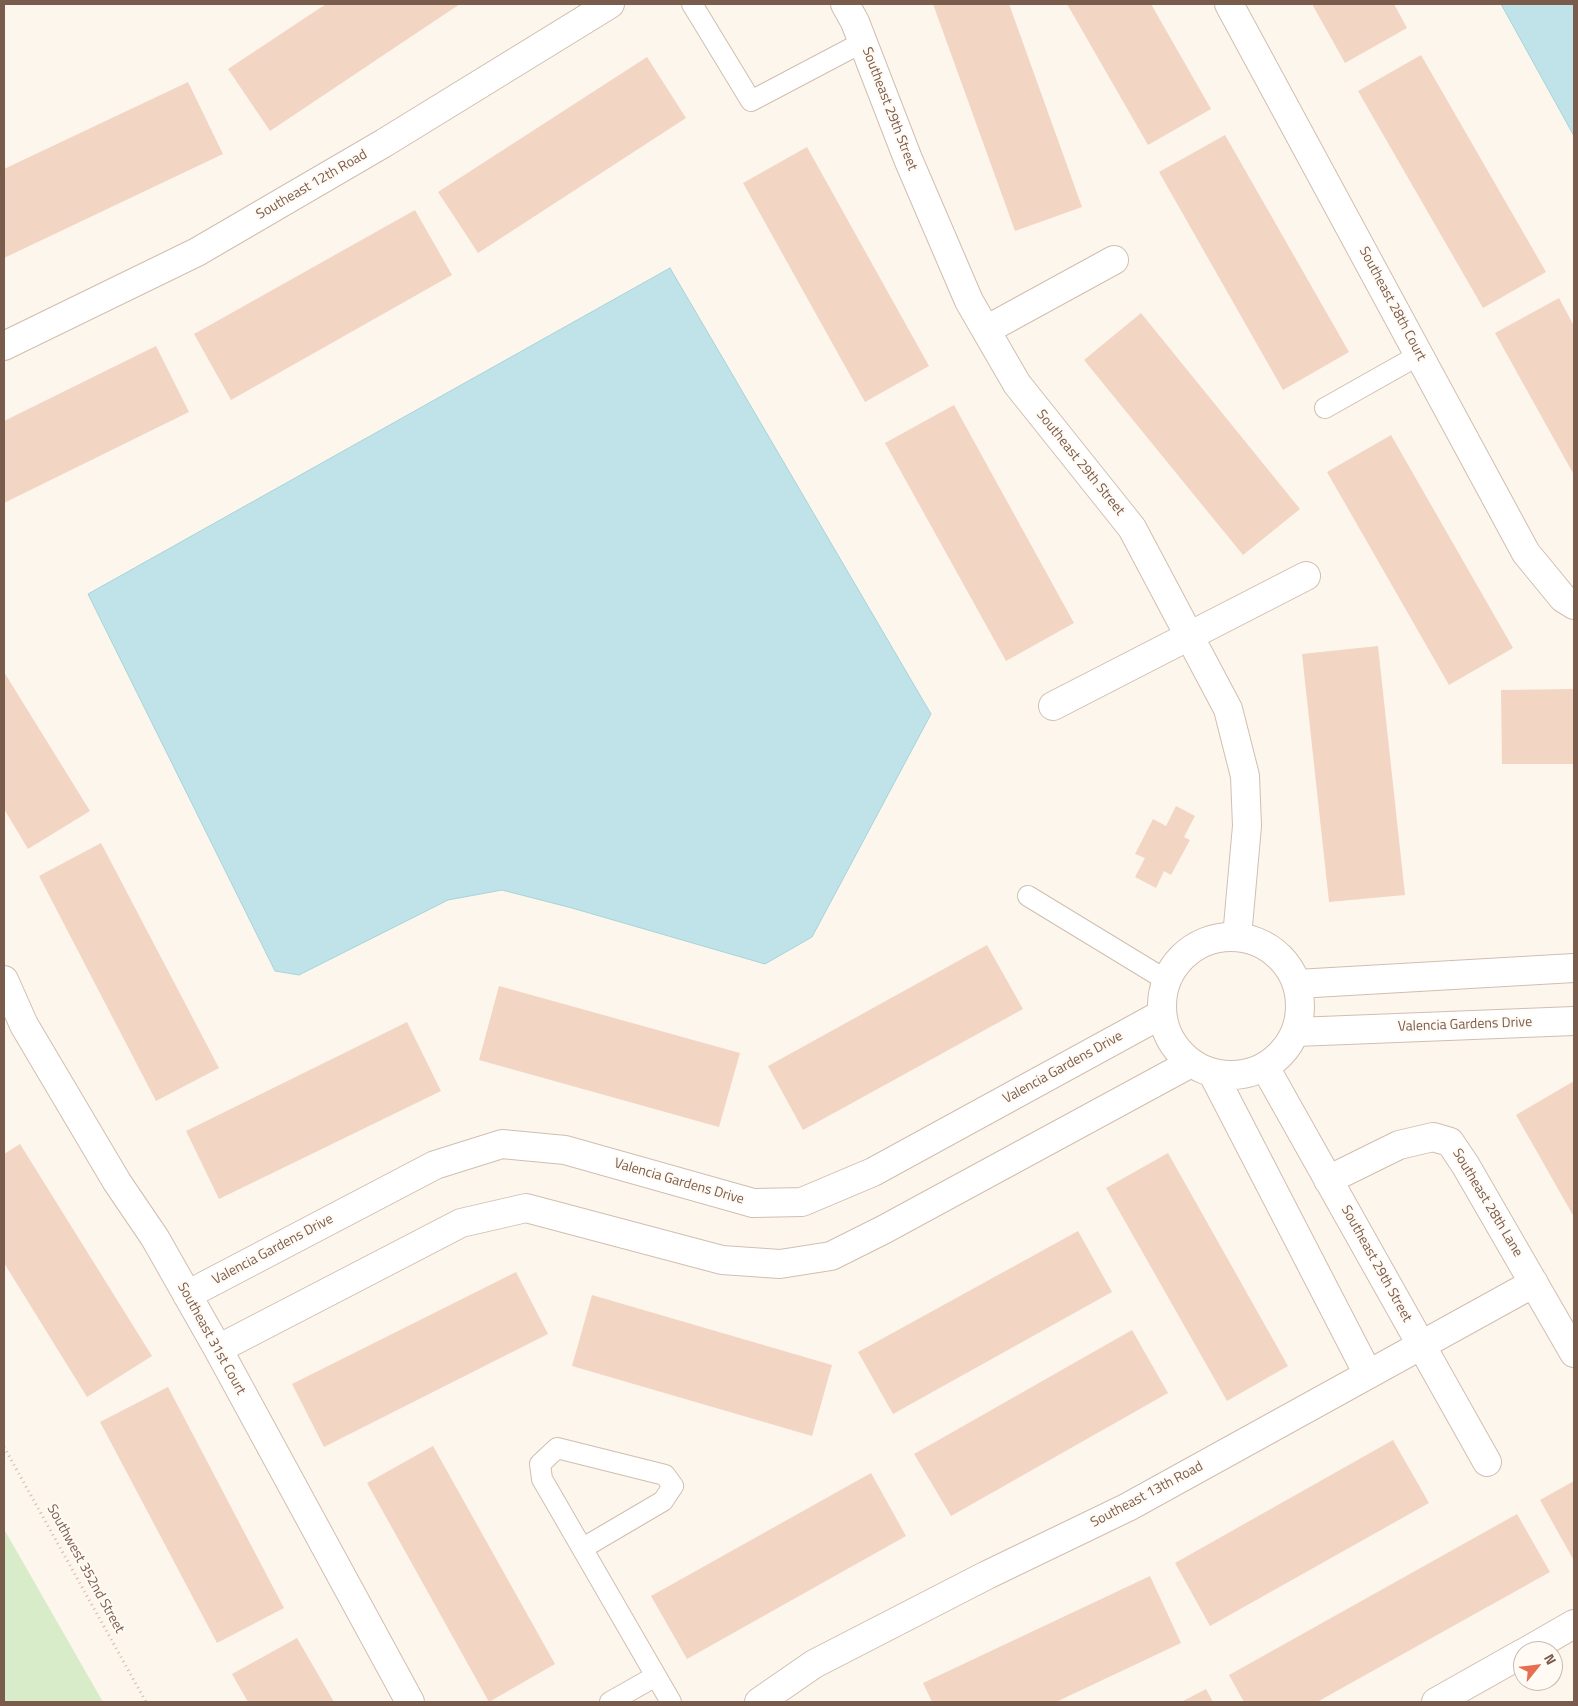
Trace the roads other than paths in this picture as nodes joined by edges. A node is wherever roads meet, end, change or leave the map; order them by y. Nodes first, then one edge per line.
1 (610, 4) edge
2 (692, 4) edge
3 (845, 4) edge
4 (1229, 4) edge
5 (863, 42) junction
6 (1114, 260) dead end
7 (986, 330) junction
8 (4, 346) edge
9 (1419, 355) junction
10 (1325, 408) dead end
11 (1306, 576) dead end
12 (1569, 602) edge
13 (1188, 636) junction
14 (1053, 706) dead end
15 (1028, 896) dead end
16 (1237, 936) junction
17 (1574, 968) edge
18 (4, 980) edge
19 (1166, 980) junction
20 (1297, 984) junction
21 (1162, 1014) junction
22 (1574, 1020) edge
23 (1296, 1032) junction
24 (1265, 1067) junction
25 (1202, 1068) junction
26 (1328, 1180) junction
27 (1534, 1283) junction
28 (187, 1296) junction
29 (1421, 1345) junction
30 (218, 1349) junction
31 (1574, 1353) edge
32 (1368, 1374) junction
33 (1487, 1462) dead end
34 (583, 1548) junction
35 (1574, 1624) edge
36 (1544, 1641) edge
37 (1513, 1659) edge
38 (656, 1676) junction
39 (410, 1702) edge
40 (610, 1702) edge
41 (671, 1702) edge
42 (760, 1702) edge
43 (1436, 1702) edge

1 - 8 street, Southeast 12th Road
2 - 5 lane
3 - 5 street, Southeast 29th Street
4 - 9 street, Southeast 28th Court
5 - 7 street, Southeast 29th Street
6 - 7 street
7 - 13 street, Southeast 29th Street
9 - 10 lane
9 - 12 street, Southeast 28th Court
11 - 13 street
13 - 14 street
13 - 16 street, Southeast 29th Street
15 - 19 lane
16 - 19 street
16 - 20 street
17 - 20 street
18 - 28 street, Southeast 31st Court
19 - 21 street
20 - 23 street
21 - 25 street
21 - 28 street, Valencia Gardens Drive
22 - 23 street, Valencia Gardens Drive
23 - 24 street
24 - 25 street
24 - 26 street, Southeast 29th Street
25 - 30 street
25 - 32 street
26 - 27 street, Southeast 28th Lane
26 - 29 street, Southeast 29th Street
27 - 29 street, Southeast 13th Road
27 - 31 street, Southeast 28th Lane
28 - 30 street, Southeast 31st Court
29 - 32 street, Southeast 13th Road
29 - 33 street, Southeast 29th Street
30 - 39 street, Southeast 31st Court
32 - 42 street, Southeast 13th Road
34 - 34 lane
34 - 38 lane
35 - 36 street
37 - 43 street
38 - 40 lane
38 - 41 lane

